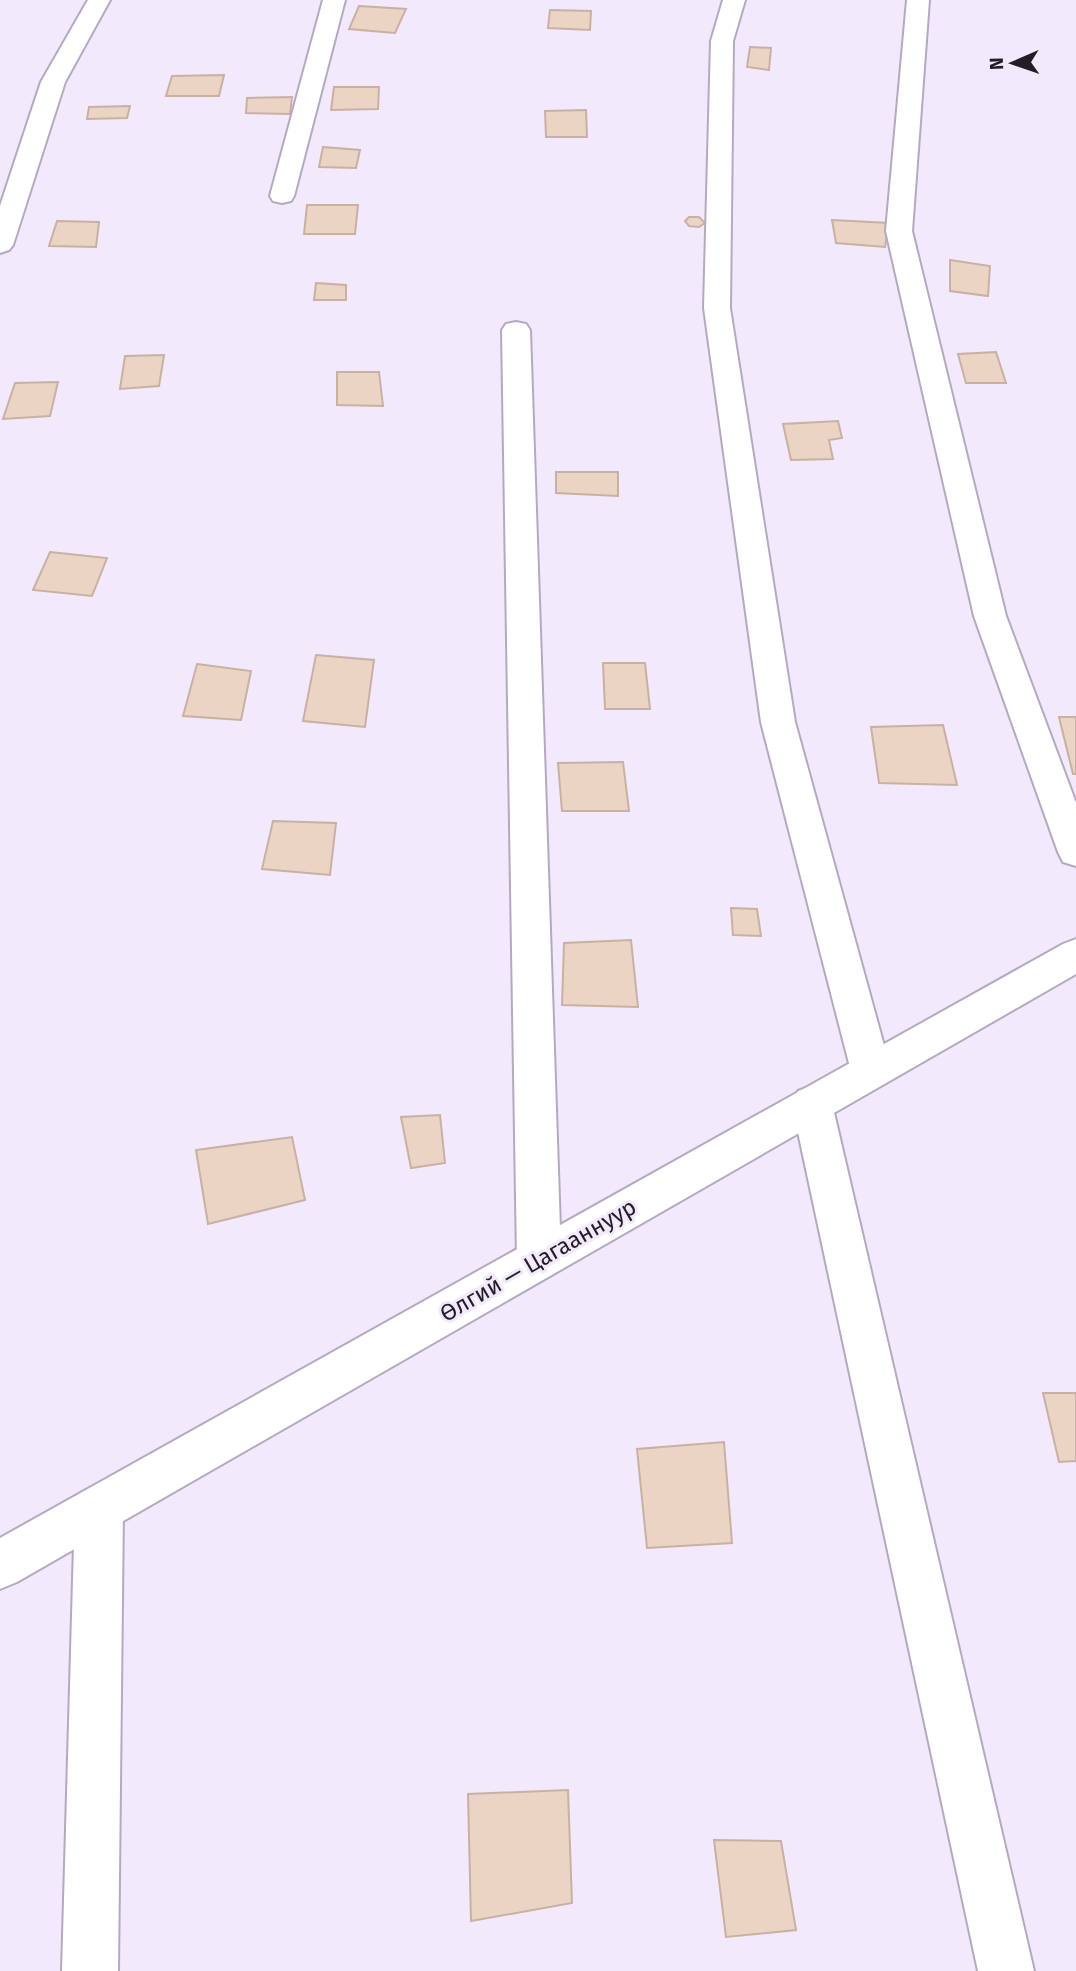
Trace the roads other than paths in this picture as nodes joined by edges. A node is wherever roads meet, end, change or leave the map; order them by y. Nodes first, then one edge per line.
1 (99, 0) edge
2 (334, 0) edge
3 (734, 0) edge
4 (918, 0) edge
5 (282, 196) dead end
6 (0, 246) edge
7 (516, 330) dead end
8 (1076, 852) edge
9 (1076, 955) edge
10 (871, 1071) junction
11 (812, 1104) junction
12 (539, 1259) junction
13 (99, 1509) junction
14 (0, 1565) edge
15 (90, 1971) edge
16 (1006, 1971) edge

1 - 6 main road
2 - 5 main road
3 - 10 main road
4 - 8 main road
7 - 12 main road
9 - 10 main road, Өлгий — Цагааннуур
10 - 11 main road, Өлгий — Цагааннуур
11 - 12 main road, Өлгий — Цагааннуур
11 - 16 main road
12 - 13 main road, Өлгий — Цагааннуур
13 - 14 main road, Өлгий — Цагааннуур
13 - 15 main road

